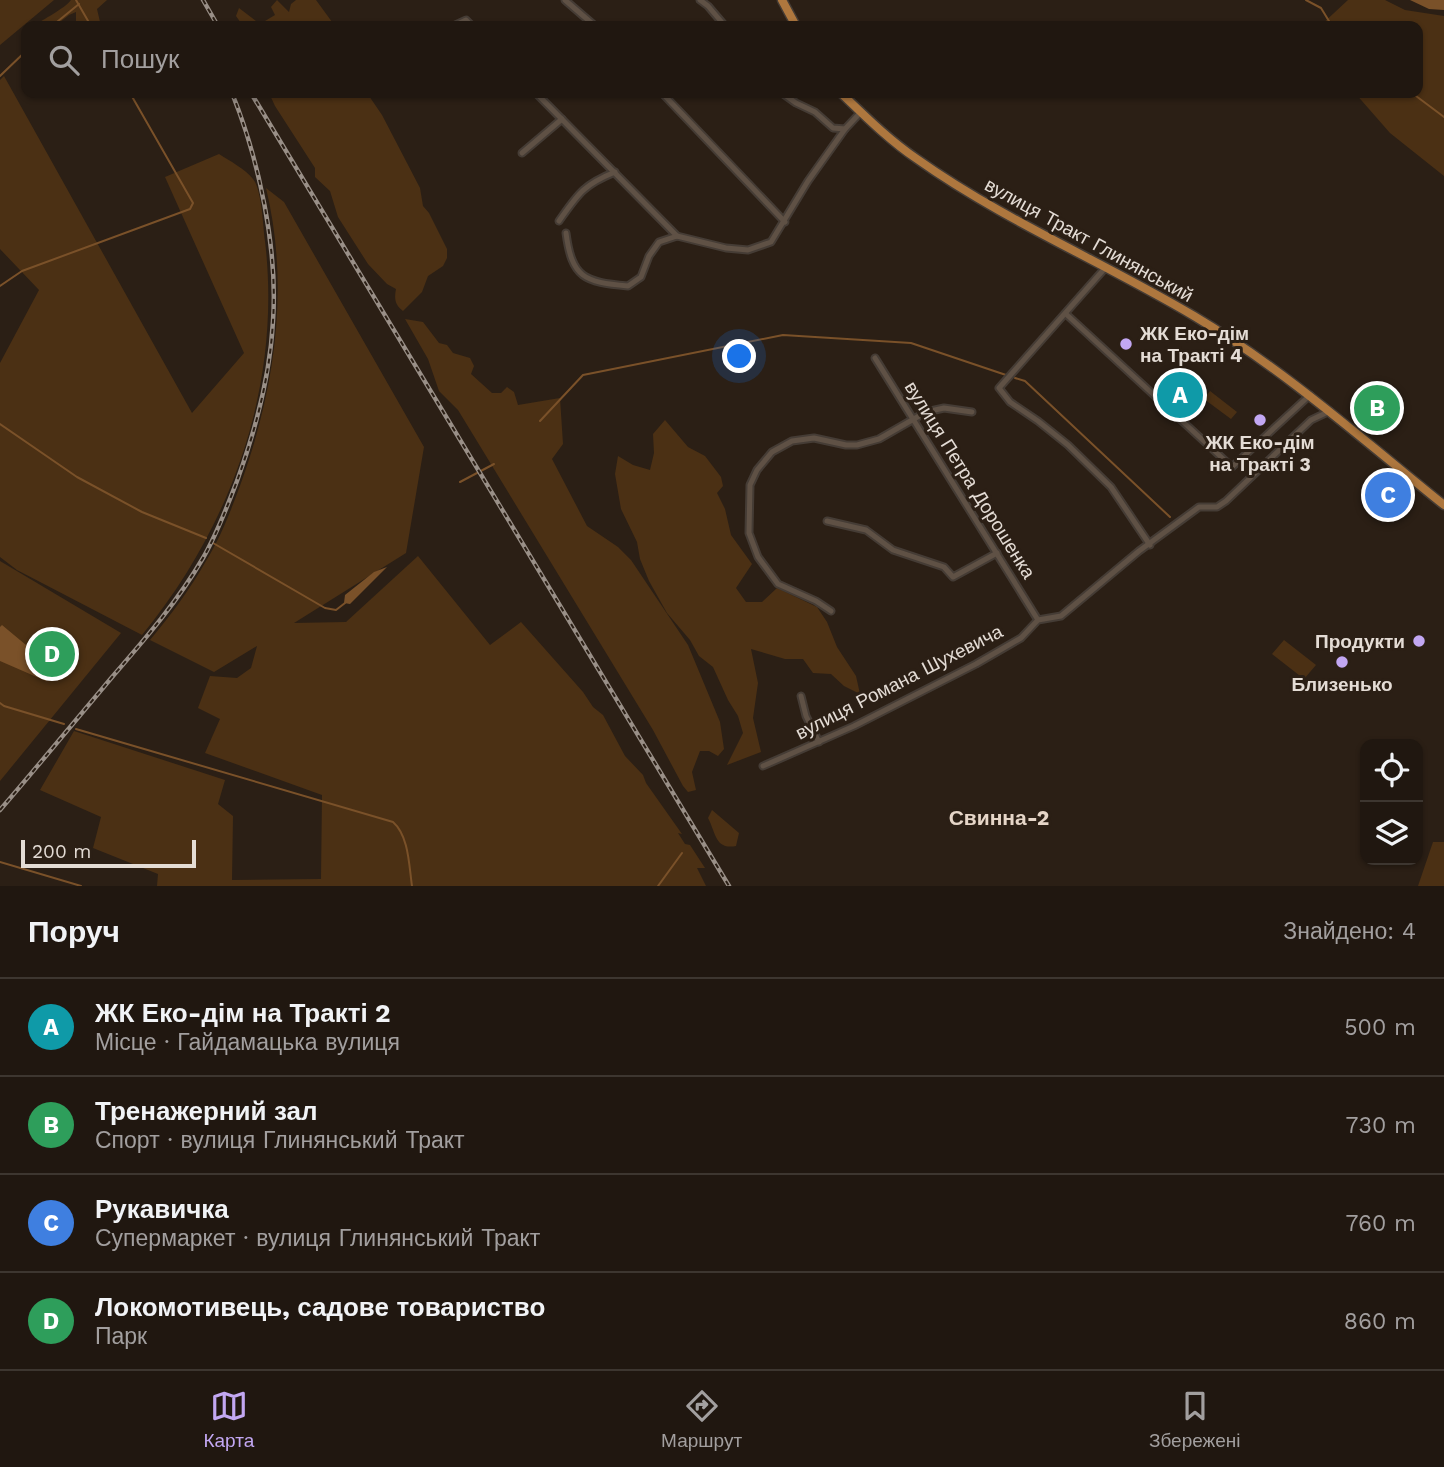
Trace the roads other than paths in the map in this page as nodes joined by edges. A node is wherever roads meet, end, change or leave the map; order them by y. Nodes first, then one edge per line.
1 (565, 0) edge
2 (700, 0) edge
3 (782, 0) edge
4 (589, 21) edge
5 (721, 21) edge
6 (793, 21) edge
7 (541, 98) edge
8 (667, 98) edge
9 (789, 98) edge
10 (846, 98) edge
11 (861, 112) junction
12 (562, 119) junction
13 (845, 129) junction
14 (522, 153) dead end
15 (615, 172) junction
16 (559, 221) dead end
17 (785, 222) junction
18 (566, 233) dead end
19 (677, 236) junction
20 (1106, 267) junction
21 (1066, 314) junction
22 (875, 358) dead end
23 (1310, 395) junction
24 (1328, 409) junction
25 (972, 412) dead end
26 (913, 419) junction
27 (1444, 505) edge
28 (827, 521) dead end
29 (1150, 545) junction
30 (997, 553) junction
31 (831, 611) dead end
32 (1038, 620) junction
33 (801, 696) dead end
34 (818, 743) junction
35 (762, 766) dead end

1 - 4 street
2 - 5 street
3 - 6 main road
7 - 12 street
8 - 17 street
9 - 13 street
10 - 11 main road, вулиця Тракт Глинянський
11 - 13 street
11 - 20 main road, вулиця Тракт Глинянський
12 - 14 street
12 - 15 street
13 - 17 street
15 - 16 street
15 - 19 street
17 - 19 street
18 - 19 street
20 - 21 street
20 - 23 main road, вулиця Тракт Глинянський
21 - 23 street
21 - 29 street
22 - 26 street, вулиця Петра Дорошенка
23 - 24 main road, вулиця Тракт Глинянський
24 - 27 main road, вулиця Тракт Глинянський
24 - 29 street, вулиця Романа Шухевича
25 - 26 street
26 - 30 street, вулиця Петра Дорошенка
26 - 31 street
28 - 30 street
29 - 32 street, вулиця Романа Шухевича
30 - 32 street, вулиця Петра Дорошенка
32 - 34 street, вулиця Романа Шухевича
33 - 34 street
34 - 35 street, вулиця Романа Шухевича

